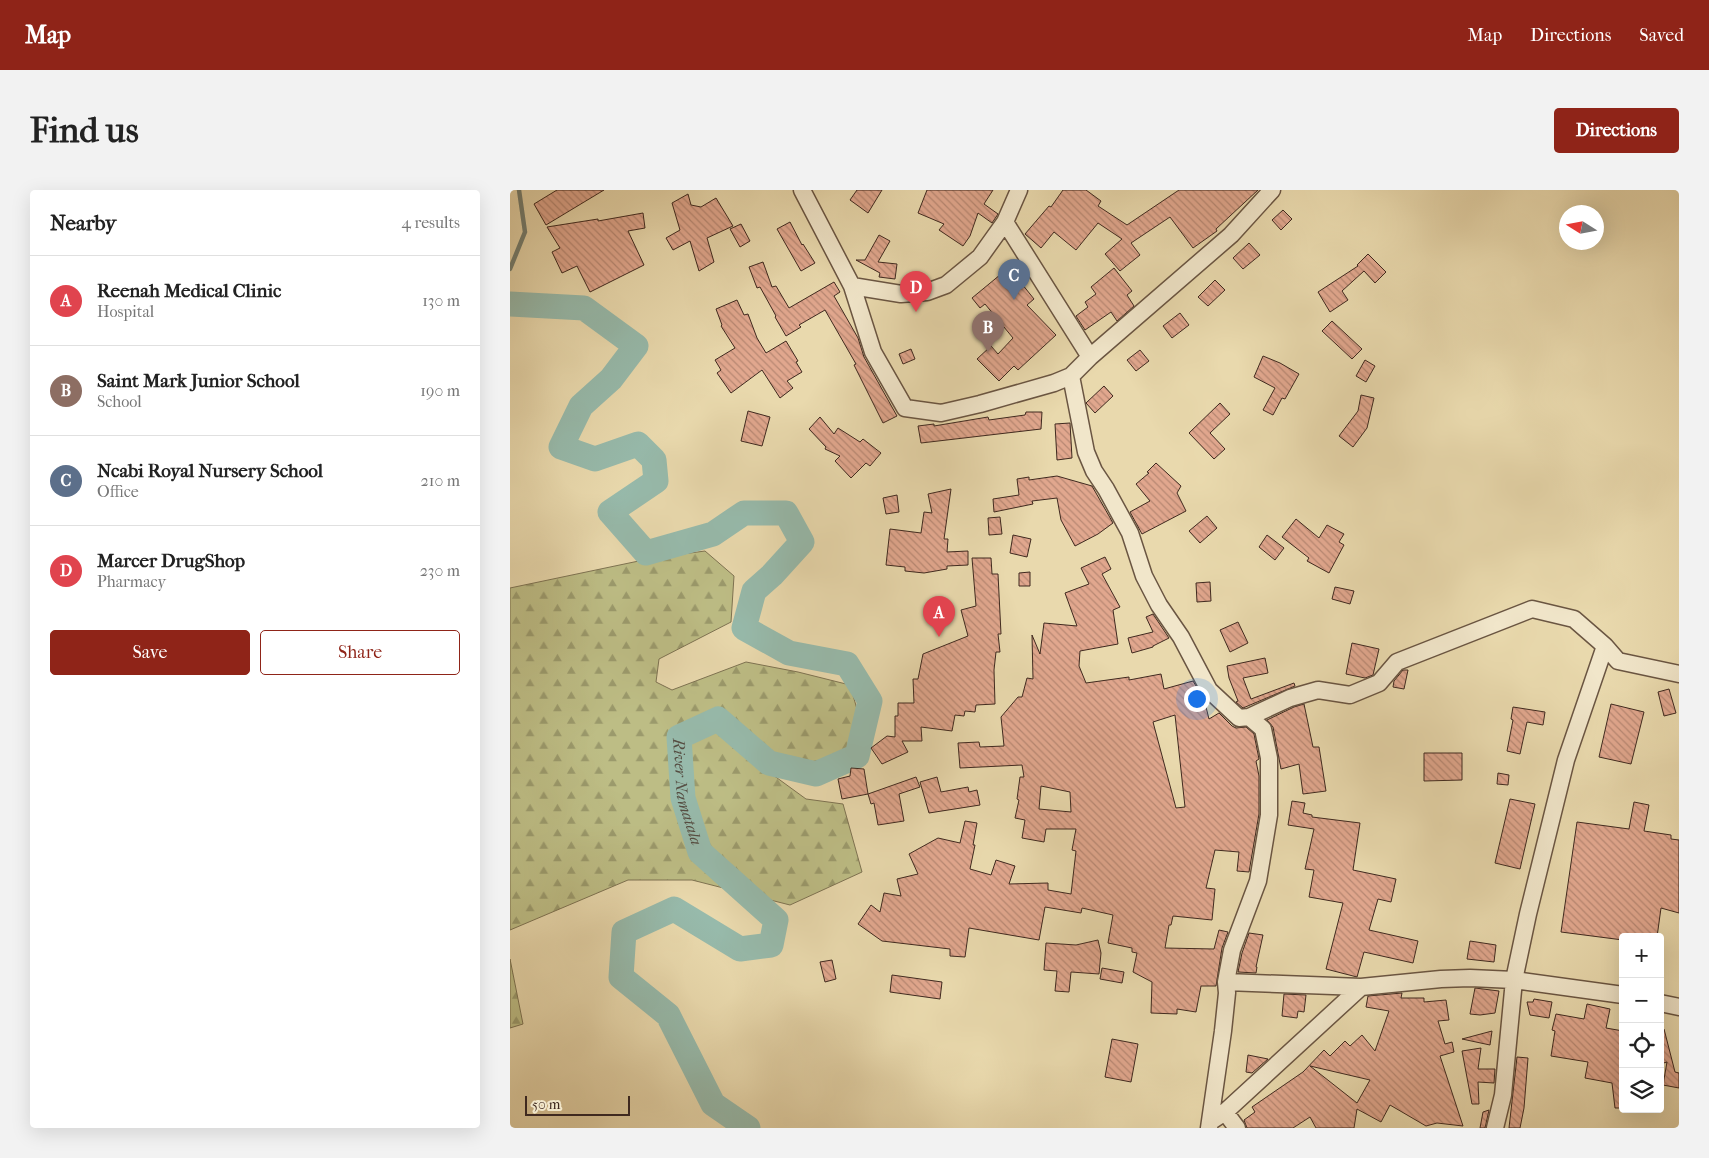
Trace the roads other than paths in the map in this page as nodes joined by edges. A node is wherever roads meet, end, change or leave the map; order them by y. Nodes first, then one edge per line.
1 (1019, 190) edge
2 (1272, 190) edge
3 (804, 191) edge
4 (1005, 222) junction
5 (852, 286) junction
6 (1090, 357) junction
7 (1071, 376) junction
8 (1605, 646) junction
9 (1679, 674) edge
10 (1249, 717) junction
11 (1514, 980) junction
12 (1226, 982) junction
13 (1362, 987) junction
14 (1619, 994) edge
15 (1664, 1004) edge
16 (1679, 1006) edge
17 (1225, 1112) junction
18 (1209, 1125) edge
19 (1237, 1128) edge
20 (1496, 1128) edge

1 - 4 street
2 - 6 street
3 - 5 street
4 - 5 street
4 - 6 street
5 - 7 street
6 - 7 street
7 - 10 street
8 - 9 street
8 - 10 street
8 - 11 street
10 - 12 street
11 - 13 street
11 - 14 street
11 - 20 street
12 - 13 street
12 - 18 street
13 - 17 street
15 - 16 street
17 - 18 street
17 - 19 street

